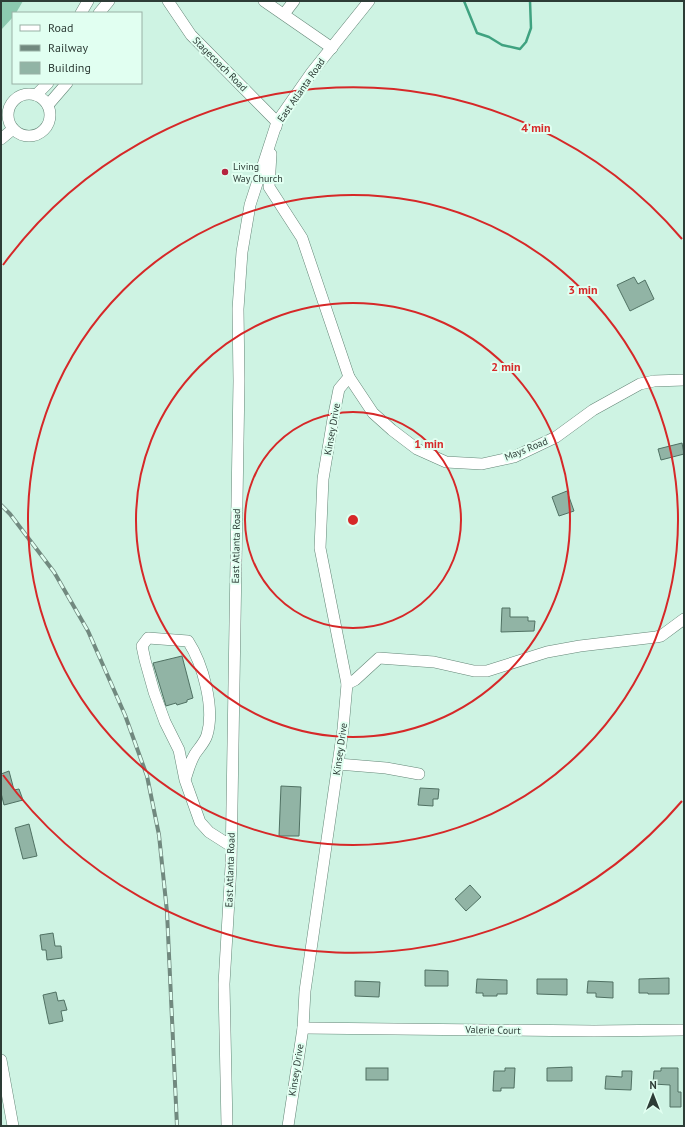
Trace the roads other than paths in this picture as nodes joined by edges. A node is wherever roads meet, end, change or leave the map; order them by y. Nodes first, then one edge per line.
1 (88, 1) edge
2 (109, 1) edge
3 (168, 1) edge
4 (264, 1) edge
5 (294, 1) edge
6 (369, 1) edge
7 (82, 12) edge
8 (100, 12) edge
9 (284, 14) junction
10 (332, 48) junction
11 (47, 84) edge
12 (66, 84) edge
13 (36, 95) junction
14 (48, 105) junction
15 (277, 122) junction
16 (13, 129) junction
17 (1, 139) edge
18 (349, 377) junction
19 (684, 380) edge
20 (684, 619) edge
21 (347, 684) junction
22 (179, 750) junction
23 (196, 752) junction
24 (338, 764) junction
25 (419, 774) dead end
26 (185, 780) junction
27 (231, 846) junction
28 (303, 1028) junction
29 (684, 1030) edge
30 (1, 1060) edge
31 (13, 1126) edge
32 (227, 1126) edge
33 (288, 1126) edge

1 - 7 street
2 - 8 street
3 - 15 street, Stagecoach Road
4 - 9 street
5 - 9 street
6 - 10 street, East Atlanta Road
9 - 10 street
10 - 15 street, East Atlanta Road
11 - 13 street
12 - 14 street
13 - 14 street
13 - 16 street
14 - 16 street
15 - 18 street, Mays Road
15 - 27 street, East Atlanta Road
16 - 17 street
18 - 19 street, Mays Road
18 - 21 street, Kinsey Drive
20 - 21 street
21 - 24 street, Kinsey Drive
22 - 23 street
22 - 23 street
22 - 26 street
23 - 26 street
24 - 25 street
24 - 28 street, Kinsey Drive
26 - 27 street
27 - 32 street, East Atlanta Road
28 - 29 street, Valerie Court
28 - 33 street, Kinsey Drive
30 - 31 street

